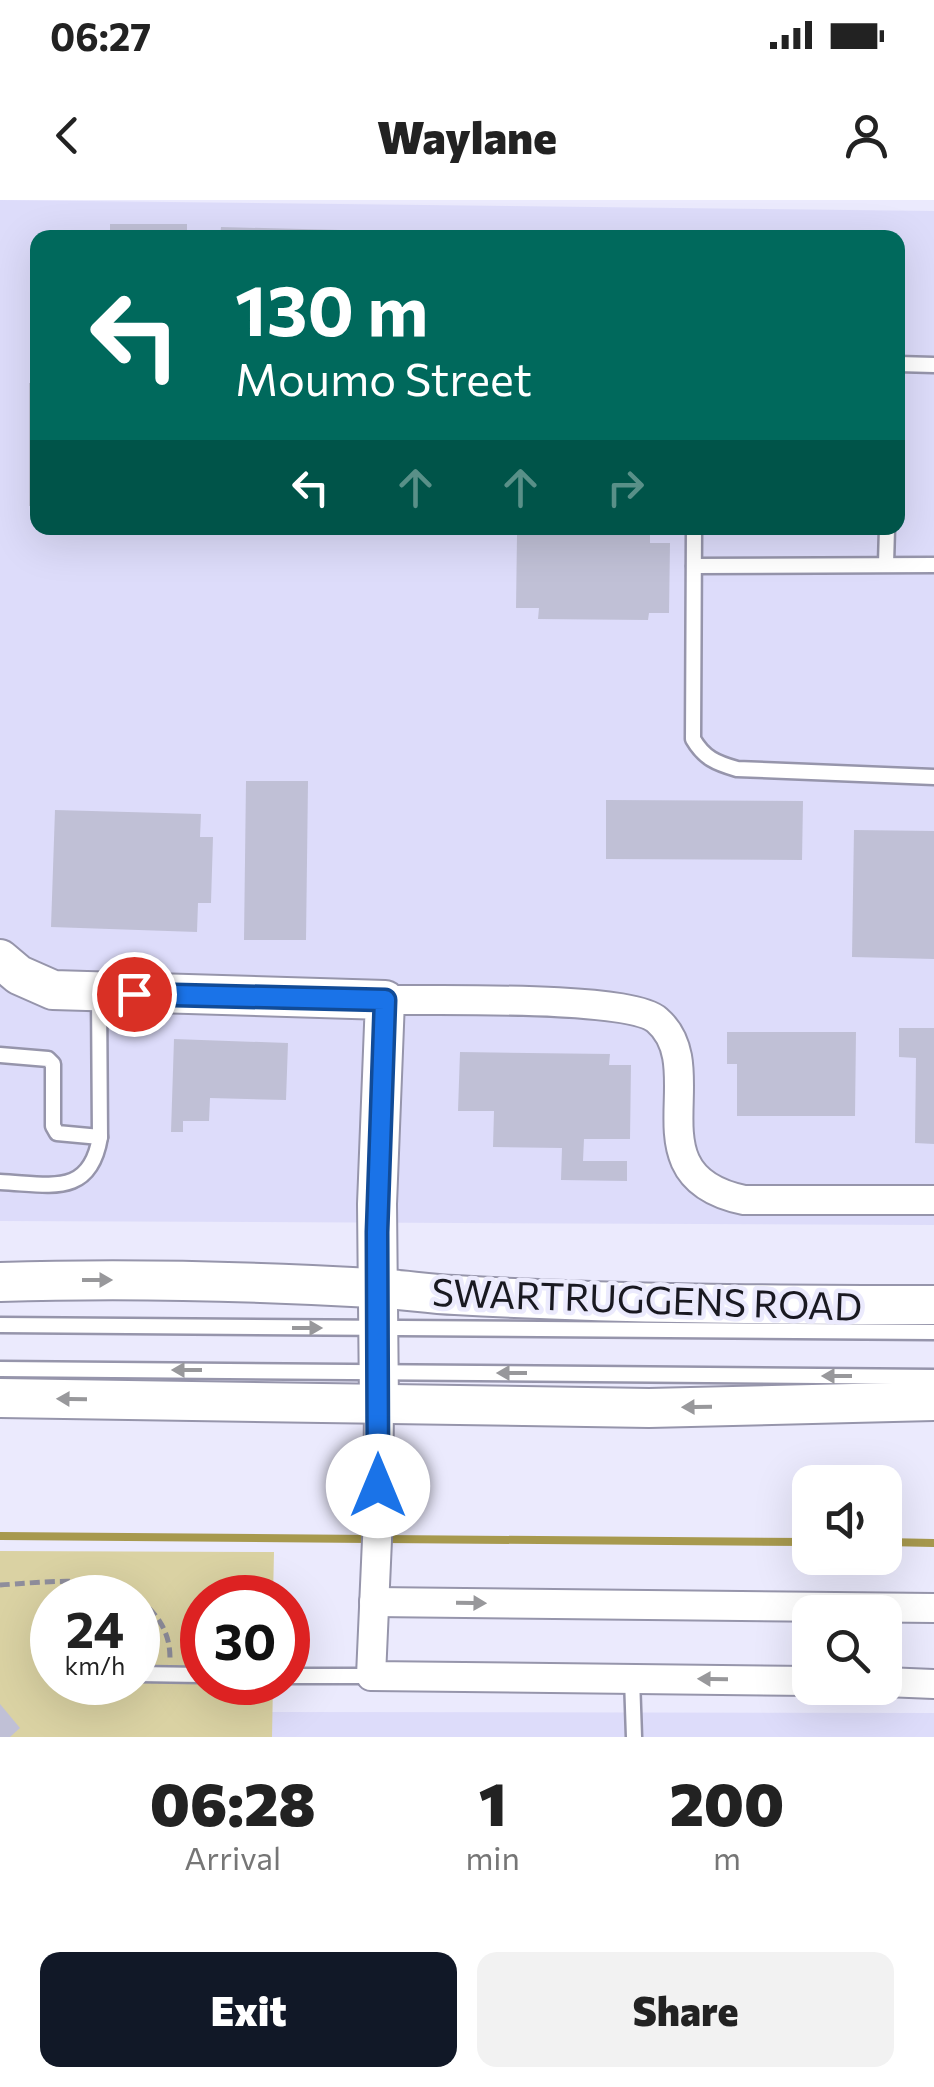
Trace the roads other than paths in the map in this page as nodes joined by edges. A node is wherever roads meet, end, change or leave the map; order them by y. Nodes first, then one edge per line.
1 (905, 364) edge
2 (934, 365) edge
3 (694, 535) edge
4 (887, 535) edge
5 (886, 564) junction
6 (934, 565) edge
7 (694, 566) junction
8 (934, 777) edge
9 (0, 959) edge
10 (98, 993) junction
11 (385, 1000) junction
12 (0, 1055) edge
13 (100, 1137) junction
14 (0, 1182) edge
15 (934, 1200) edge
16 (0, 1282) edge
17 (376, 1288) junction
18 (934, 1306) edge
19 (0, 1326) edge
20 (377, 1328) junction
21 (934, 1332) edge
22 (0, 1369) edge
23 (934, 1377) edge
24 (378, 1388) junction
25 (0, 1398) edge
26 (934, 1402) edge
27 (374, 1602) junction
28 (934, 1608) edge
29 (310, 1676) edge
30 (371, 1676) junction
31 (632, 1677) junction
32 (792, 1681) edge
33 (902, 1683) edge
34 (934, 1684) edge
35 (634, 1737) edge

1 - 2 lane
3 - 7 lane
4 - 5 lane
5 - 6 lane
5 - 7 lane
7 - 8 lane
9 - 10 main road
10 - 11 main road
10 - 13 lane
11 - 15 street
11 - 17 main road
12 - 13 lane
13 - 14 lane
16 -> 17 main road, SWARTRUGGENS ROAD
17 - 18 main road, SWARTRUGGENS ROAD
17 - 20 main road
19 -> 20 lane
20 - 21 lane
20 - 24 main road
24 -> 22 lane
23 -> 24 lane
24 -> 25 main road
26 -> 24 main road
24 - 27 street
27 -> 28 street
27 - 30 street
29 - 30 lane
30 - 31 street
32 -> 31 street
31 - 35 lane
33 - 34 street

